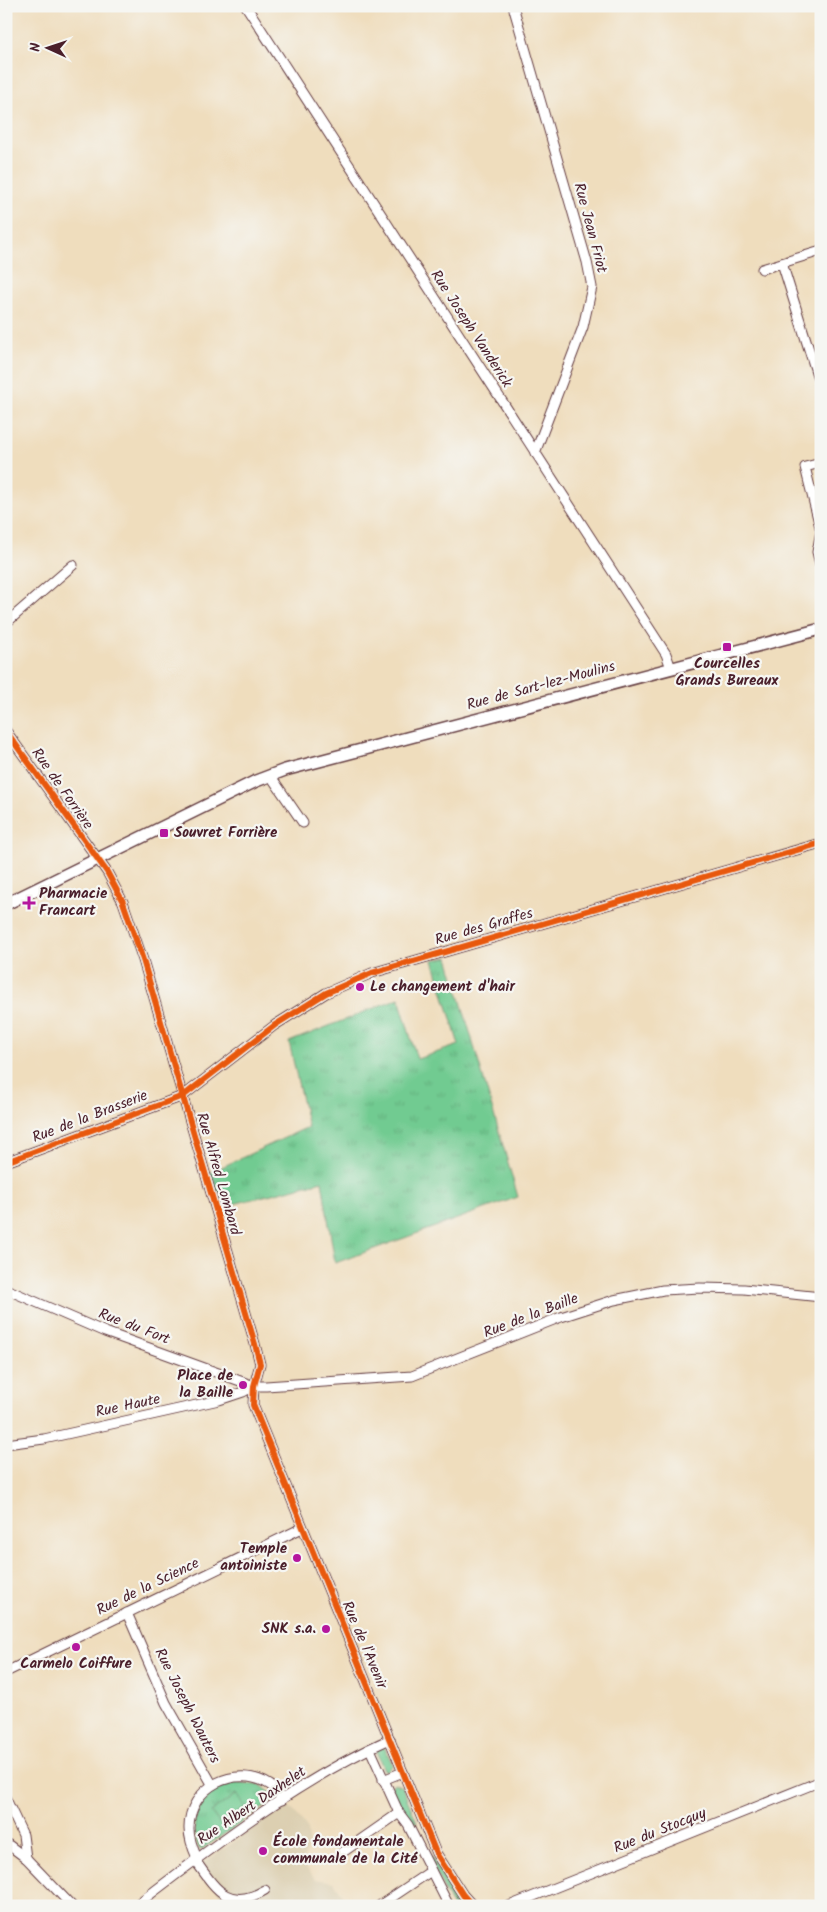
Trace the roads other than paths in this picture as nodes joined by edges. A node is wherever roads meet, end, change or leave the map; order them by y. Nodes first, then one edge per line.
1 (246, 6) edge
2 (513, 6) edge
3 (821, 251) edge
4 (782, 263) junction
5 (762, 269) dead end
6 (821, 388) edge
7 (535, 453) junction
8 (821, 463) edge
9 (73, 565) dead end
10 (821, 568) edge
11 (6, 622) edge
12 (821, 629) edge
13 (671, 668) junction
14 (6, 731) edge
15 (270, 775) junction
16 (303, 823) dead end
17 (821, 843) edge
18 (98, 860) junction
19 (6, 904) edge
20 (183, 1096) junction
21 (6, 1162) edge
22 (6, 1289) edge
23 (821, 1297) edge
24 (254, 1386) junction
25 (6, 1444) edge
26 (302, 1528) junction
27 (127, 1613) junction
28 (6, 1672) edge
29 (390, 1739) junction
30 (370, 1748) junction
31 (403, 1772) junction
32 (383, 1780) junction
33 (821, 1781) edge
34 (212, 1784) junction
35 (6, 1799) edge
36 (282, 1800) junction
37 (399, 1813) junction
38 (6, 1843) edge
39 (343, 1852) dead end
40 (26, 1858) junction
41 (196, 1859) junction
42 (431, 1871) junction
43 (265, 1890) dead end
44 (72, 1906) edge
45 (135, 1906) edge
46 (379, 1906) edge
47 (449, 1906) edge
48 (473, 1906) edge
49 (509, 1906) edge

1 - 7 street, Rue Joseph Vanderick
2 - 7 street, Rue Jean Friot
3 - 4 street
4 - 5 street
4 - 6 street
7 - 13 street, Rue Joseph Vanderick
8 - 10 street
9 - 11 street
12 - 13 main road, Rue de Sart-lez-Moulins
13 - 15 main road, Rue de Sart-lez-Moulins
14 - 18 street, Rue de Forrière
15 - 16 street
15 - 18 main road, Rue de Sart-lez-Moulins
17 - 20 street, Rue des Graffes
18 - 19 main road, Rue de Sart-lez-Moulins
18 - 20 street, Rue Alfred Lombard
20 - 21 street, Rue de la Brasserie
20 - 24 street, Rue Alfred Lombard
22 - 24 street, Rue du Fort
23 - 24 street, Rue de la Baille
24 - 25 street, Rue Haute
24 - 26 street, Rue de l'Avenir
26 - 27 street, Rue de la Science
26 - 29 street, Rue de l'Avenir
27 - 28 street, Rue de la Science
27 - 34 street, Rue Joseph Wauters
29 - 30 street, Rue Albert Daxhelet
29 - 31 street, Rue de l'Avenir
30 - 32 street
30 - 36 street, Rue Albert Daxhelet
31 - 32 street
31 - 48 street, Rue de l'Avenir
32 - 37 street
33 - 49 street, Rue du Stocquy
34 - 36 street, Rue Joseph Wauters
34 - 41 street, Rue Joseph Wauters
35 - 40 street
36 - 41 street, Rue Albert Daxhelet
37 - 39 street
37 - 42 street
38 - 40 street
40 - 44 street
41 - 43 street, Rue Joseph Wauters
41 - 45 street, Rue Albert Daxhelet
42 - 46 street
42 - 47 street

